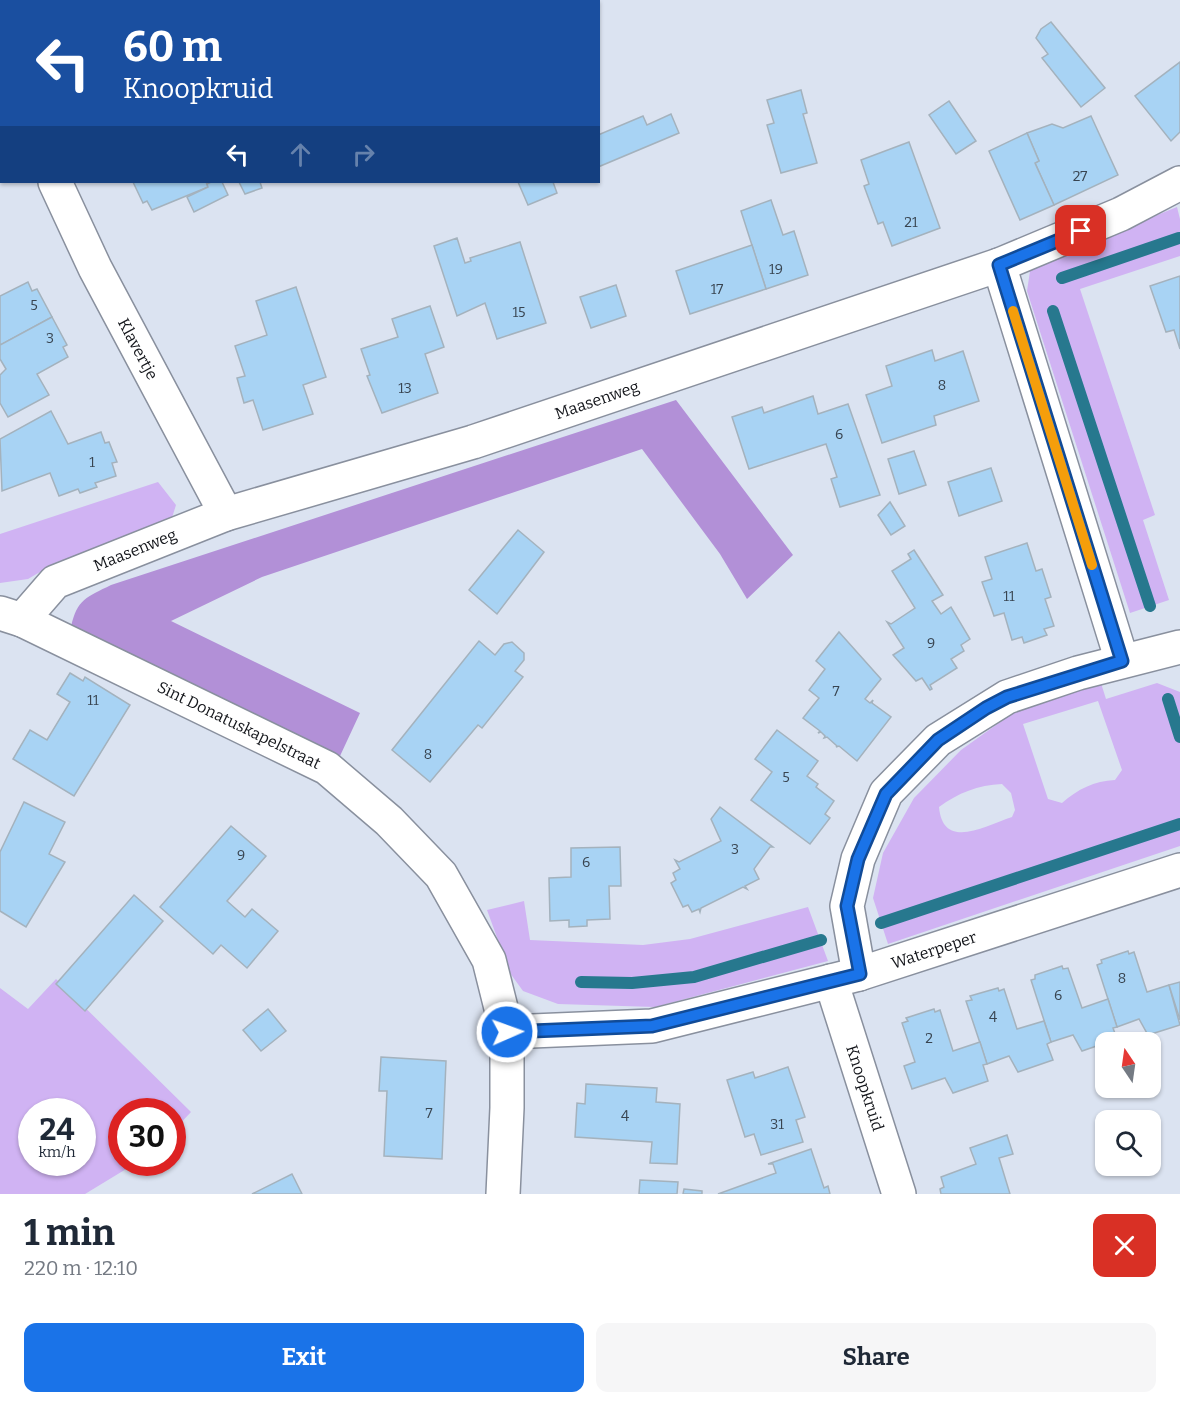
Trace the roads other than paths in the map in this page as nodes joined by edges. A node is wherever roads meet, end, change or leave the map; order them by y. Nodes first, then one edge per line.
1 (55, 183) edge
2 (1180, 183) edge
3 (999, 265) junction
4 (226, 514) junction
5 (11, 616) edge
6 (1180, 647) edge
7 (1122, 661) junction
8 (1180, 870) edge
9 (845, 977) junction
10 (507, 1032) junction
11 (503, 1194) edge
12 (899, 1194) edge

1 - 4 street, Klavertje
2 - 3 street, Maasenweg
3 - 4 street, Maasenweg
3 - 7 street
4 - 5 street, Maasenweg
5 - 10 street, Sint Donatuskapelstraat
6 - 7 street, Knoopkruid
7 - 9 street, Knoopkruid
8 - 9 street, Waterpeper
9 - 10 street, Waterpeper
9 - 12 street, Knoopkruid
10 - 11 street, Sint Donatuskapelstraat

